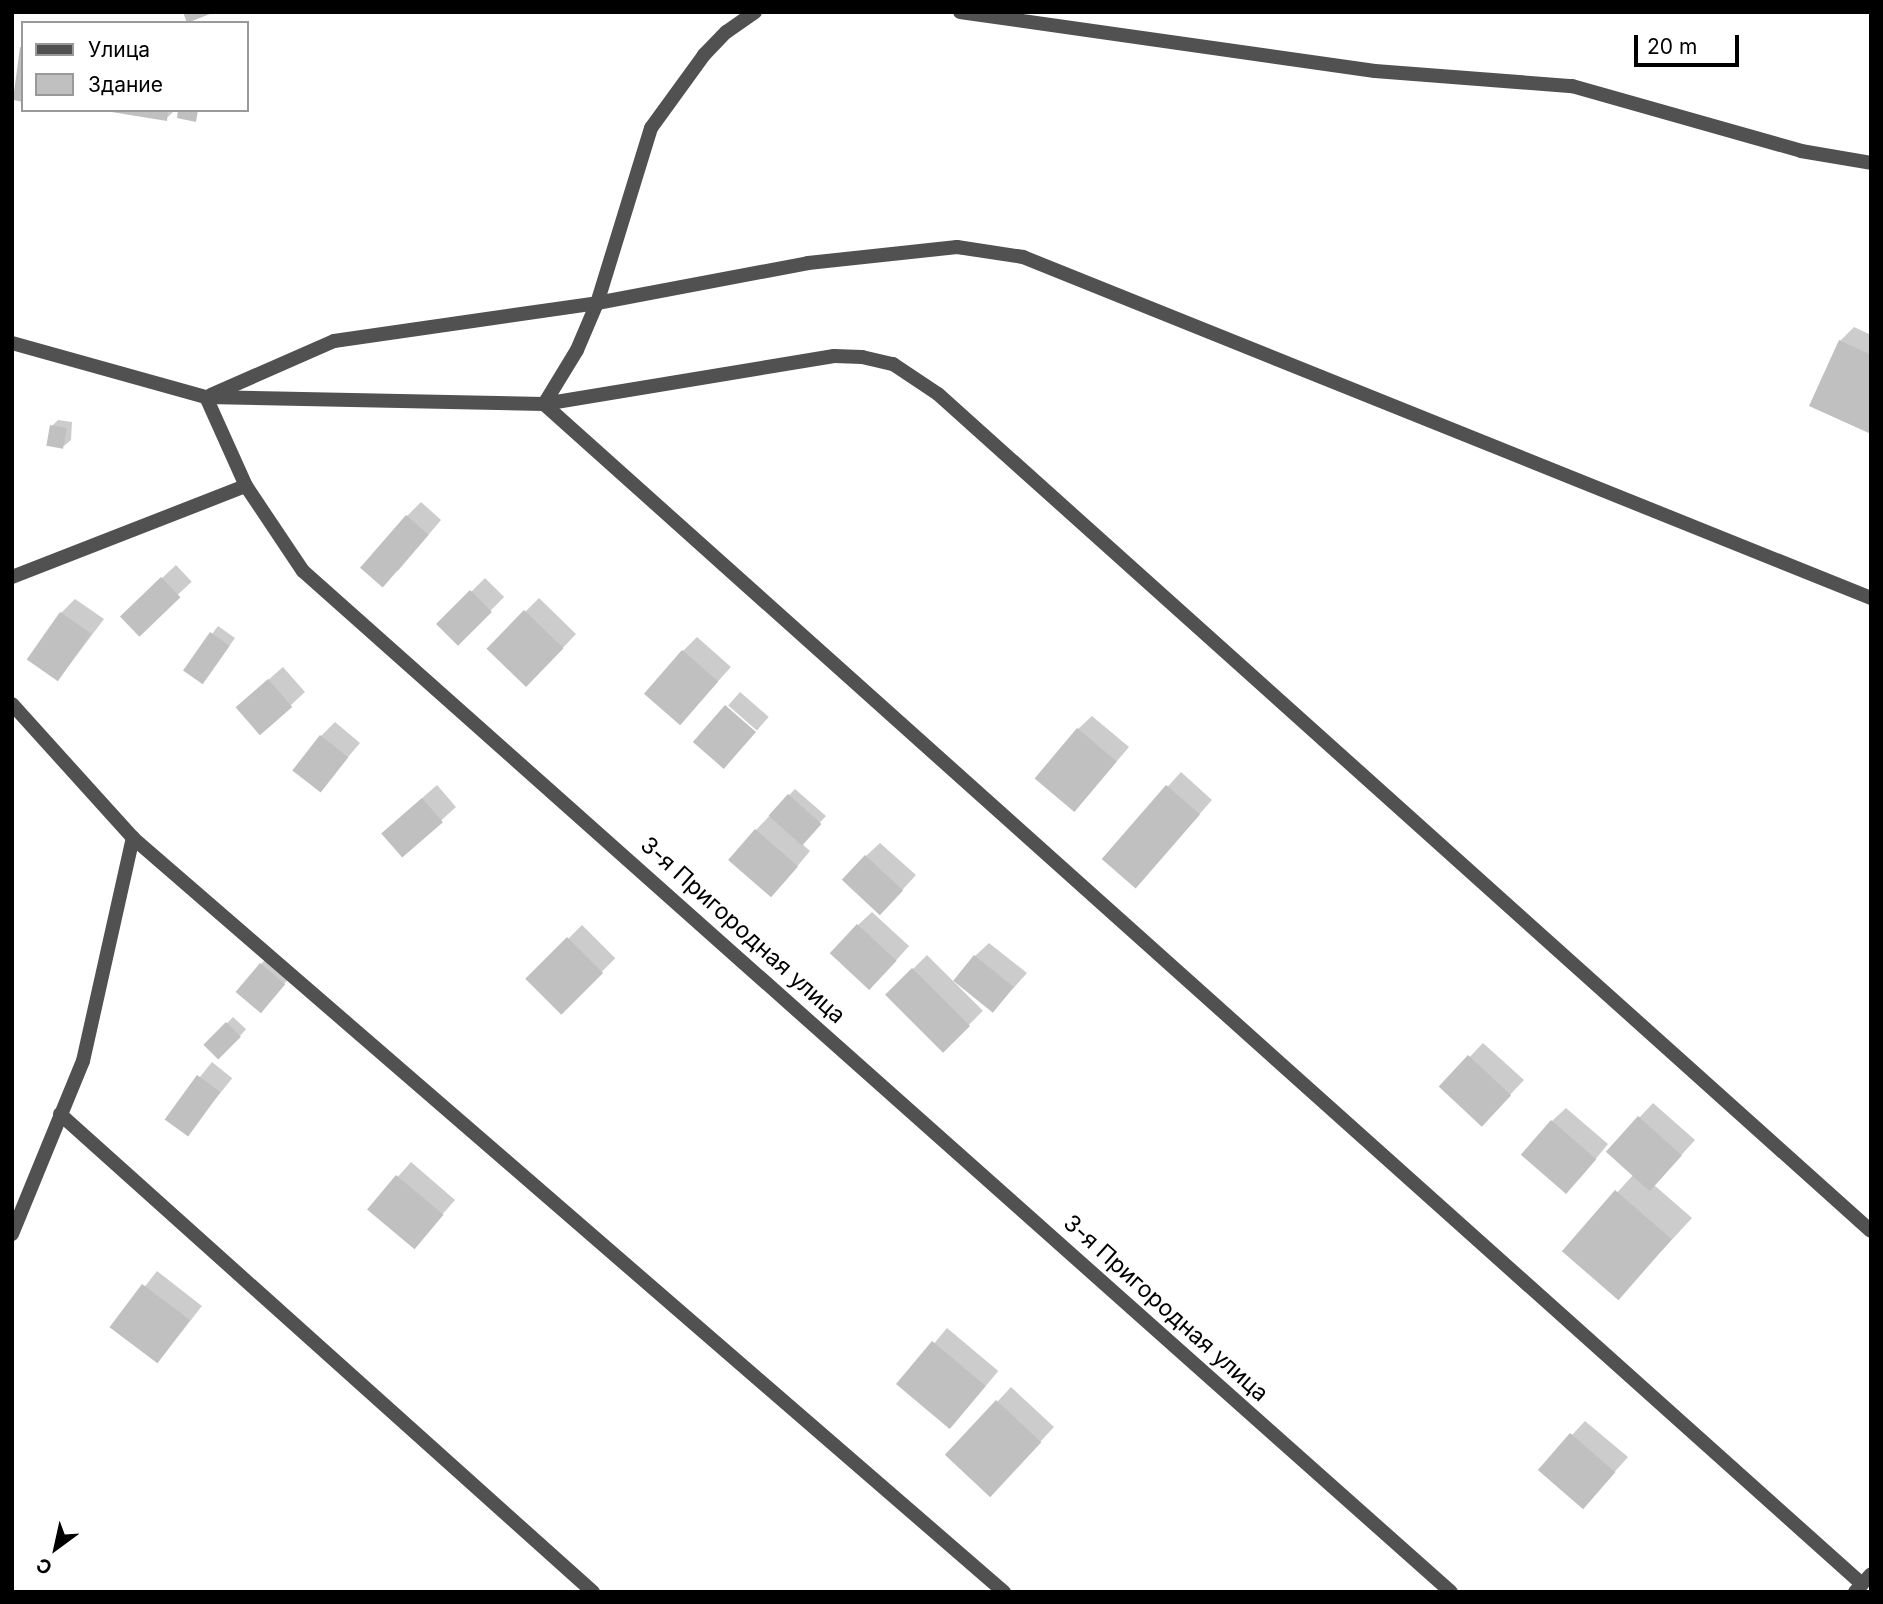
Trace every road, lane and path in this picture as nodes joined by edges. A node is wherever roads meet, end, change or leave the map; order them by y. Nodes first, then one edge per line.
1 (755, 12) edge
2 (960, 12) edge
3 (1871, 163) edge
4 (597, 303) junction
5 (12, 343) edge
6 (206, 397) junction
7 (544, 404) junction
8 (246, 486) junction
9 (12, 577) edge
10 (1871, 597) edge
11 (12, 704) edge
12 (133, 838) junction
13 (60, 1114) junction
14 (1871, 1231) edge
15 (12, 1234) edge
16 (1862, 1583) edge
17 (593, 1592) edge
18 (1004, 1592) edge
19 (1451, 1592) edge

1 - 4 street
2 - 3 street
4 - 6 street
4 - 7 street
4 - 10 street
5 - 6 street
6 - 7 street
6 - 8 street, 3-я Пригородная улица
7 - 14 street
7 - 16 street
8 - 9 street
8 - 19 street, 3-я Пригородная улица
11 - 12 street
12 - 13 street
12 - 18 street
13 - 15 street
13 - 17 street

